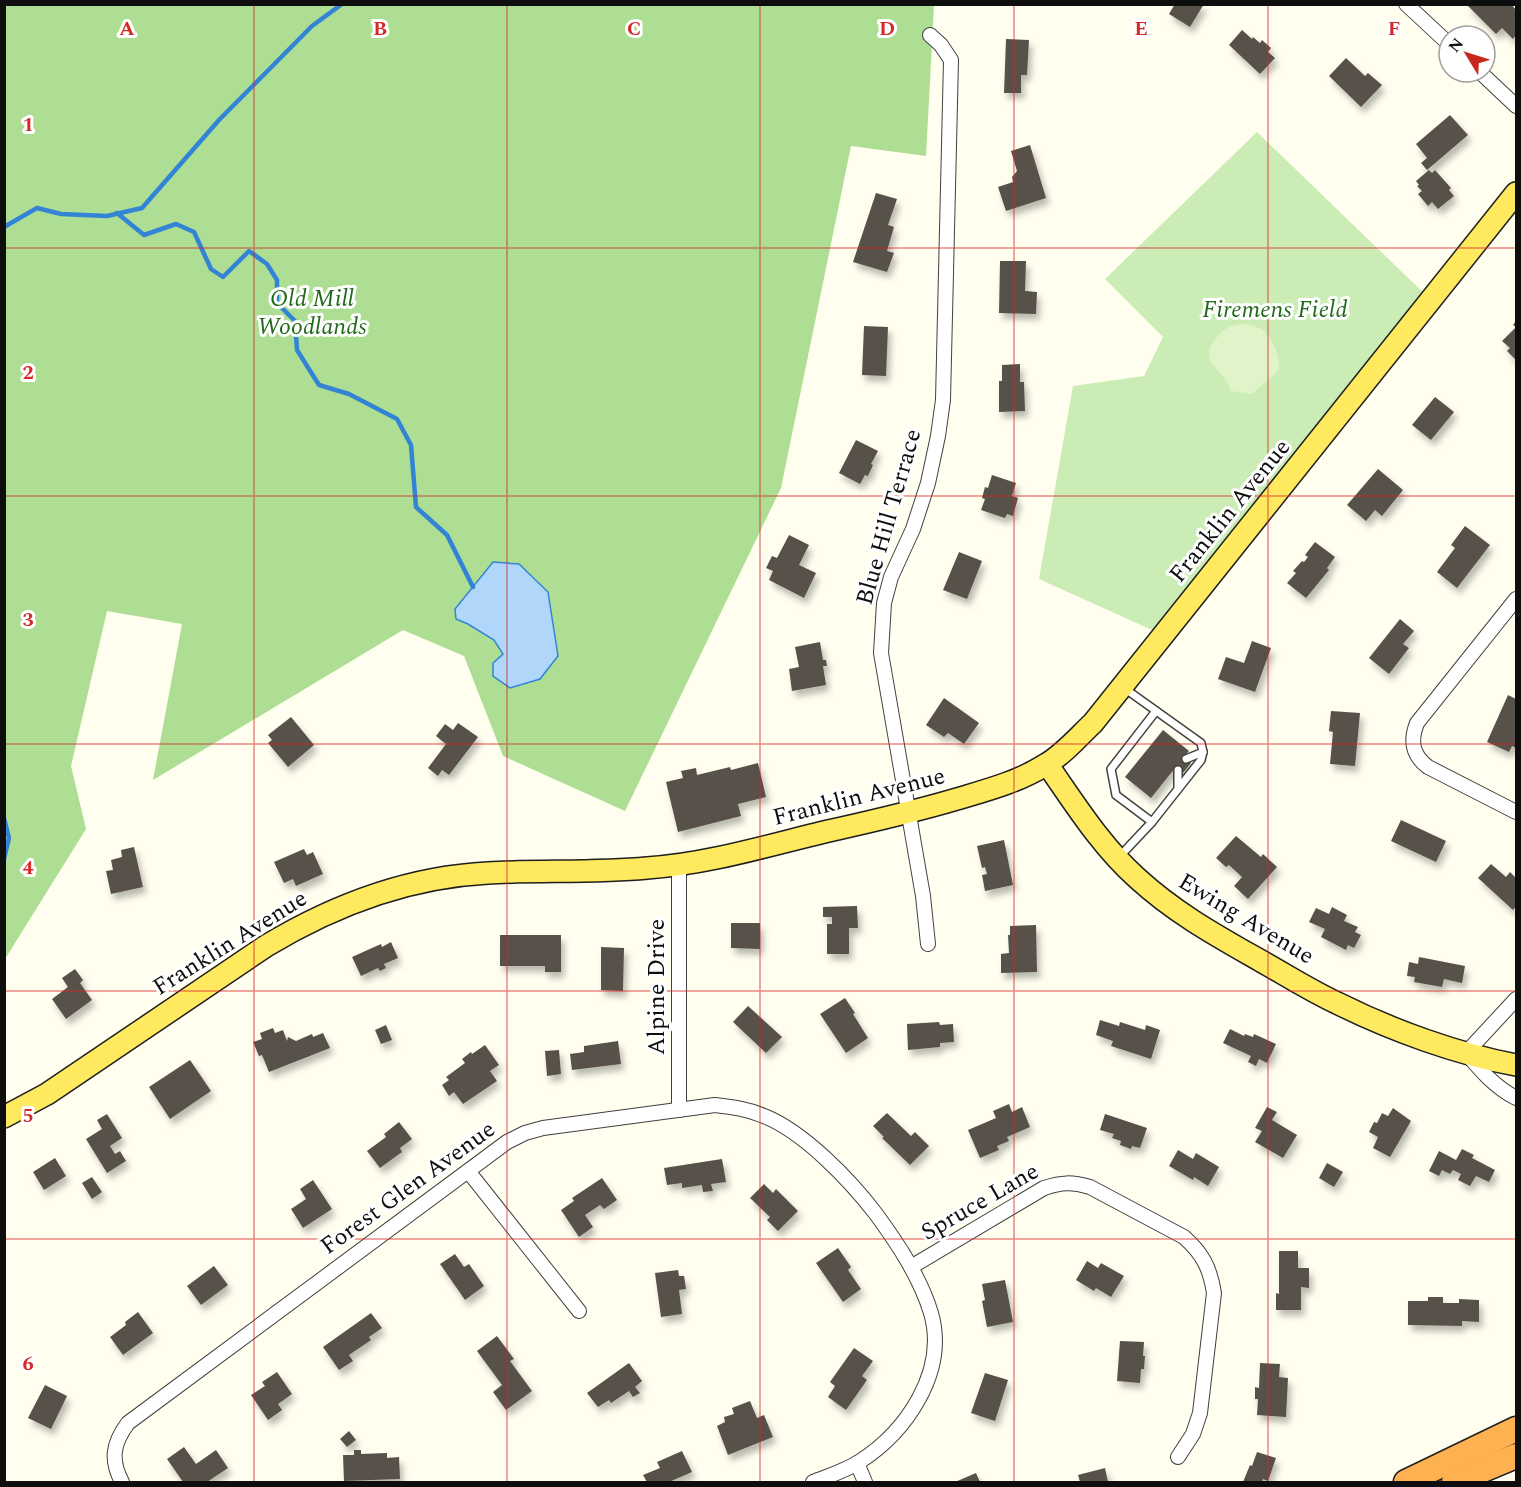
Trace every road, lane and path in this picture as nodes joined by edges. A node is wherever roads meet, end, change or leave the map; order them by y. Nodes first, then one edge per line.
1 (1406, 4) edge
2 (1437, 33) edge
3 (930, 35) dead end
4 (1493, 84) edge
5 (1516, 106) edge
6 (1516, 193) edge
7 (1516, 598) edge
8 (1122, 686) junction
9 (1156, 711) junction
10 (1203, 752) junction
11 (1186, 759) dead end
12 (1047, 764) junction
13 (1178, 770) dead end
14 (1178, 788) junction
15 (1516, 812) edge
16 (910, 813) junction
17 (1152, 822) junction
18 (1118, 858) junction
19 (679, 865) junction
20 (928, 944) dead end
21 (1516, 999) edge
22 (1466, 1053) junction
23 (1516, 1065) edge
24 (1516, 1098) edge
25 (679, 1110) junction
26 (4, 1116) edge
27 (468, 1172) junction
28 (911, 1267) junction
29 (579, 1311) dead end
30 (1516, 1429) edge
31 (1516, 1456) edge
32 (1178, 1457) dead end
33 (857, 1463) junction
34 (122, 1482) edge
35 (813, 1482) edge
36 (865, 1482) edge
37 (1406, 1482) edge
38 (1454, 1482) edge

1 - 2 street
3 - 16 street, Blue Hill Terrace
4 - 5 street
6 - 8 main road, Franklin Avenue
7 - 15 street
8 - 9 lane
8 - 12 main road, Franklin Avenue
9 - 10 lane
9 - 17 lane
10 - 11 lane
10 - 14 lane
12 - 16 main road, Franklin Avenue
12 - 18 main road, Ewing Avenue
13 - 14 lane
14 - 17 lane
16 - 19 main road, Franklin Avenue
16 - 20 street, Blue Hill Terrace
17 - 18 lane
18 - 22 main road, Ewing Avenue
19 - 25 street, Alpine Drive
19 - 26 main road, Franklin Avenue
21 - 22 street
22 - 23 main road, Ewing Avenue
22 - 24 street
25 - 27 street, Forest Glen Avenue
25 - 28 street, Forest Glen Avenue
27 - 29 street
27 - 34 street, Forest Glen Avenue
28 - 32 street, Spruce Lane
28 - 33 street, Forest Glen Avenue
30 - 37 highway
31 - 38 highway
33 - 35 street, Forest Glen Avenue
33 - 36 street

